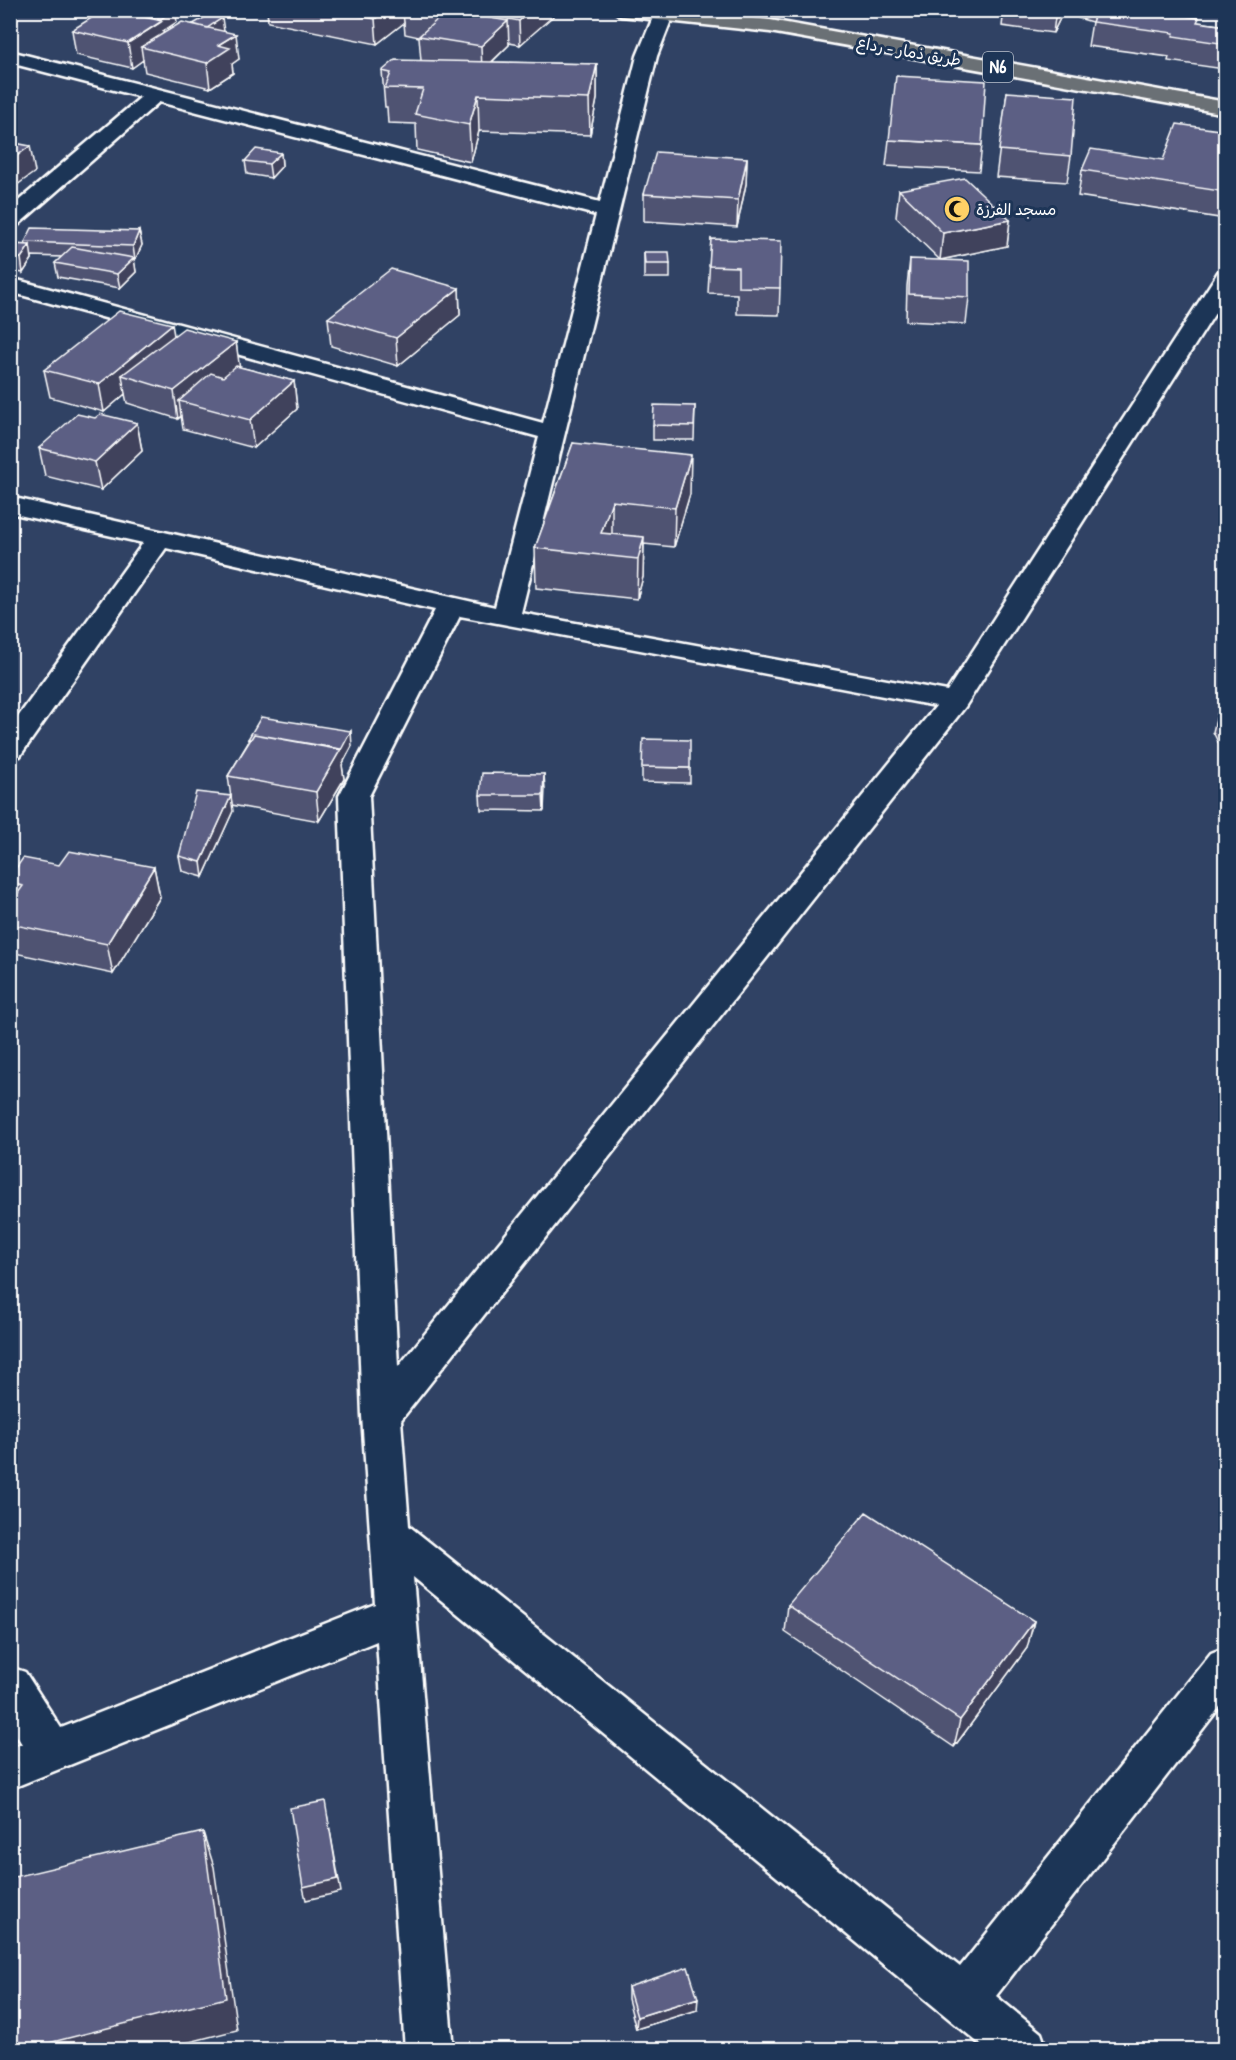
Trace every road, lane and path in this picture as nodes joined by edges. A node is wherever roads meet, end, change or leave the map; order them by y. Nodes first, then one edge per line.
1 (621, 10) edge
2 (717, 10) edge
3 (665, 13) edge
4 (770, 26) junction
5 (10, 57) edge
6 (156, 94) junction
7 (1226, 108) edge
8 (608, 211) junction
9 (10, 220) edge
10 (1226, 277) edge
11 (10, 285) edge
12 (552, 433) junction
13 (10, 506) edge
14 (159, 540) junction
15 (451, 606) junction
16 (506, 618) junction
17 (955, 701) junction
18 (10, 749) edge
19 (381, 1416) junction
20 (389, 1533) junction
21 (396, 1614) junction
22 (1226, 1666) edge
23 (10, 1686) edge
24 (52, 1753) junction
25 (10, 1769) edge
26 (964, 1999) junction
27 (429, 2049) edge
28 (1024, 2049) edge

1 - 3 main road, N6
2 - 4 main road, N6
3 - 4 main road, N6
3 - 8 street
4 - 7 main road, طريق ذمار - رداع / N6
5 - 6 street
6 - 8 street
6 - 9 street
8 - 12 street
10 - 17 street
11 - 12 street
12 - 16 street
13 - 14 street
14 - 15 street
14 - 18 street
15 - 16 street
15 - 19 street
16 - 17 street
17 - 19 street
19 - 20 street
20 - 21 street
20 - 26 street
21 - 24 street
21 - 27 street
22 - 26 street
23 - 24 street
24 - 25 street
26 - 28 street

